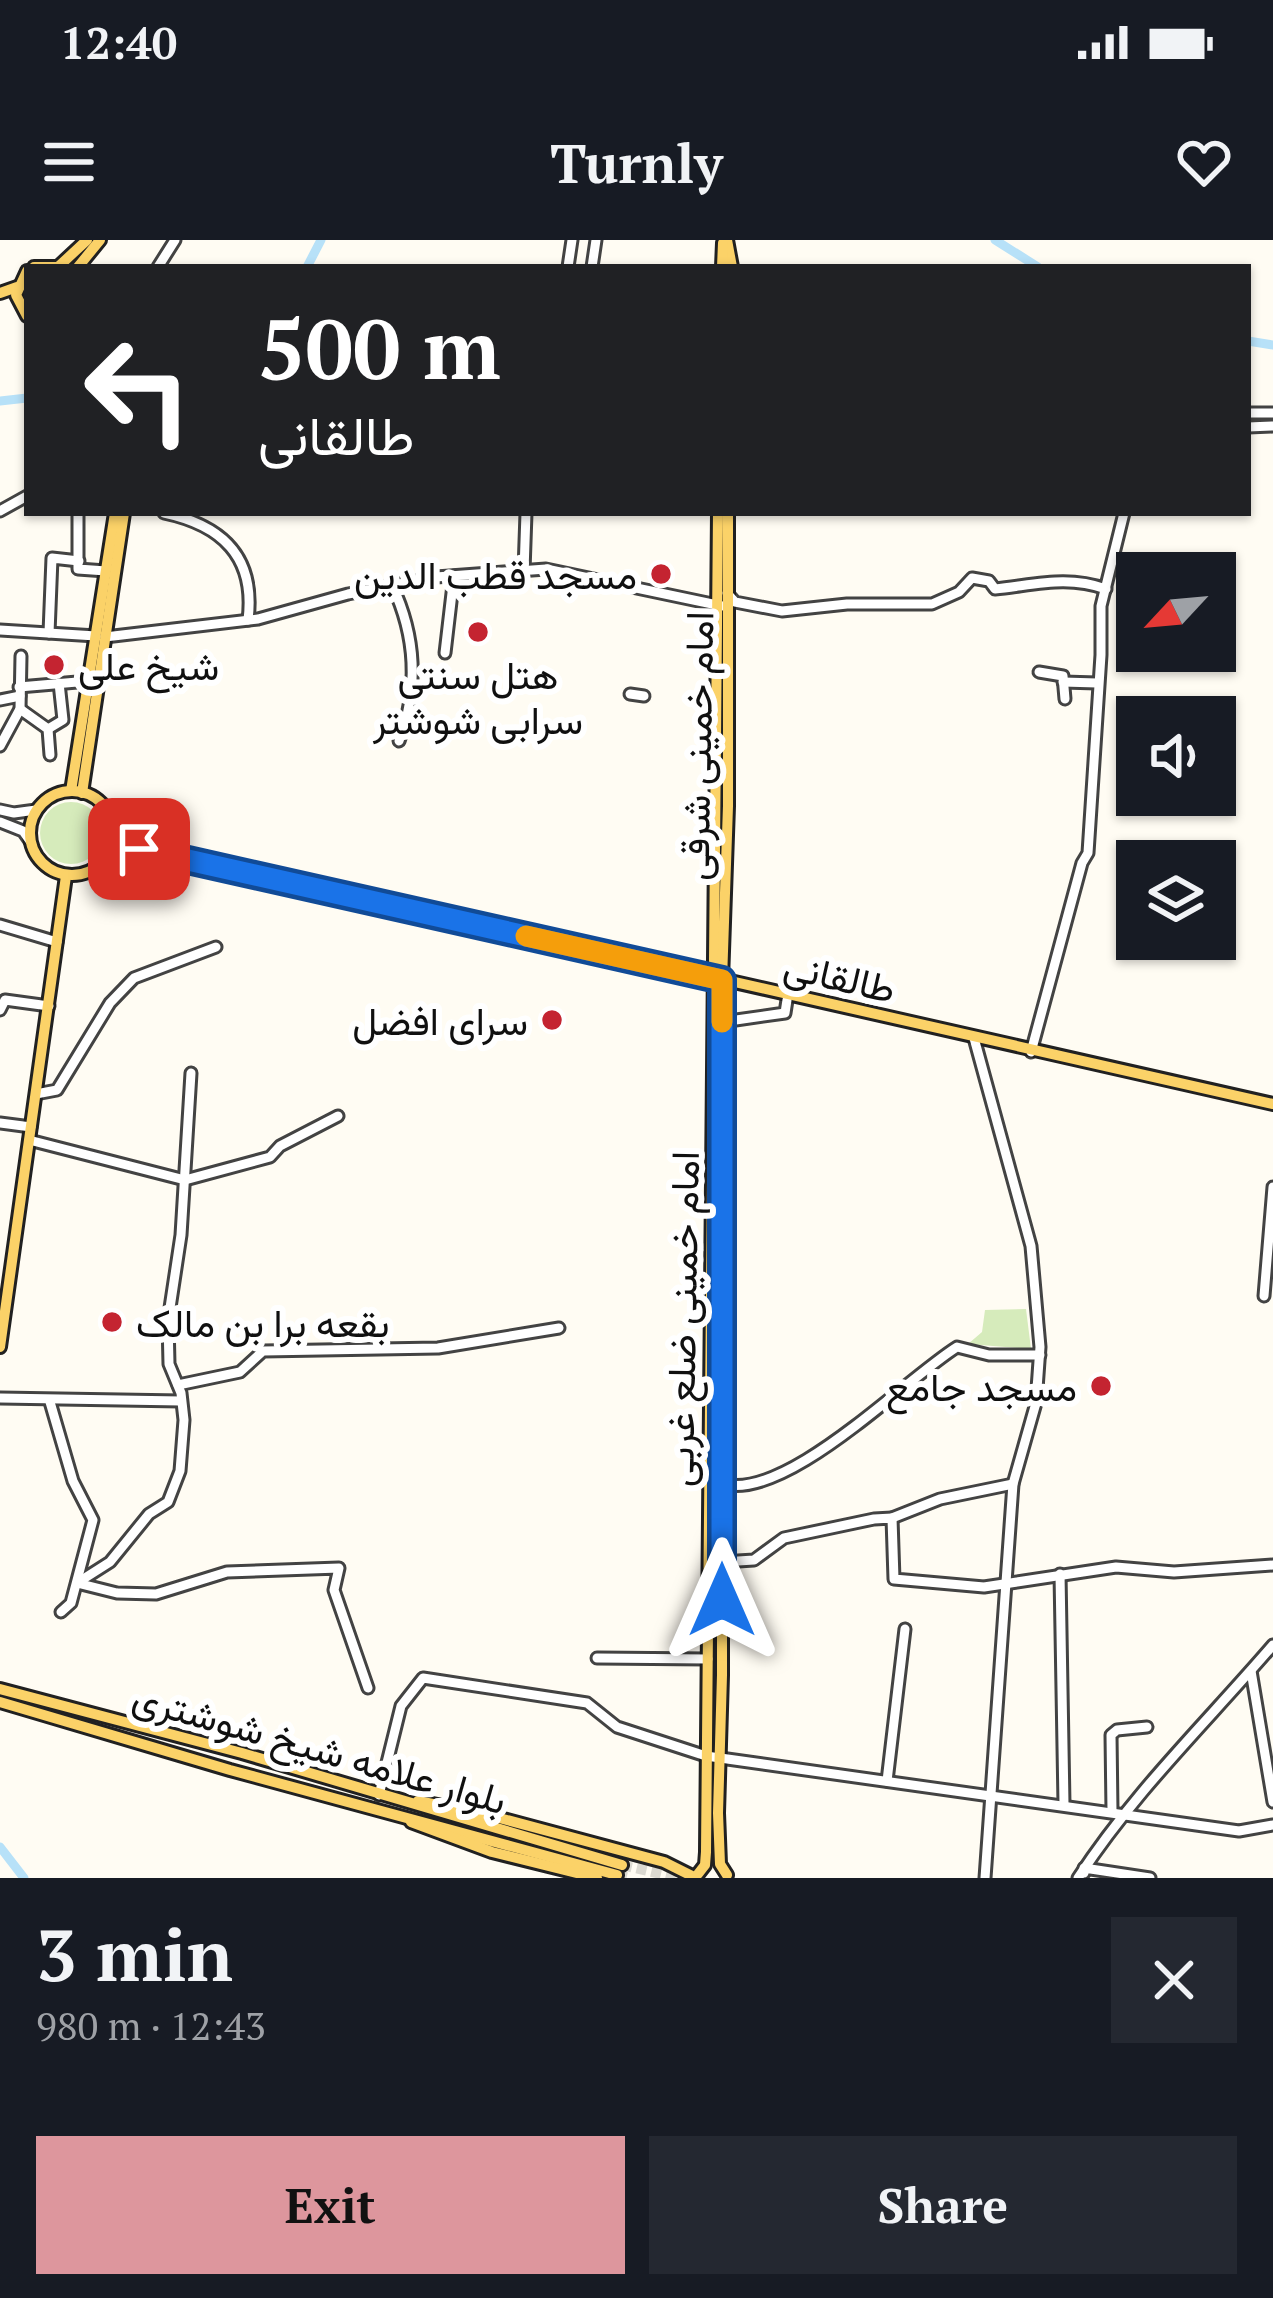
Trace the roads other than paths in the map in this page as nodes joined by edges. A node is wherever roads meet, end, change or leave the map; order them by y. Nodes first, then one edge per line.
1 (86, 240) edge
2 (100, 240) edge
3 (61, 264) edge
4 (80, 264) edge
5 (24, 277) edge
6 (17, 287) junction
7 (0, 292) edge
8 (0, 303) edge
9 (24, 313) edge
10 (78, 516) edge
11 (115, 516) edge
12 (123, 516) edge
13 (187, 516) edge
14 (526, 516) edge
15 (718, 516) edge
16 (728, 516) edge
17 (1123, 516) edge
18 (79, 560) junction
19 (106, 571) junction
20 (524, 571) junction
21 (454, 576) junction
22 (392, 585) junction
23 (1106, 589) junction
24 (727, 592) junction
25 (722, 606) junction
26 (248, 620) junction
27 (0, 630) edge
28 (49, 632) junction
29 (101, 636) junction
30 (445, 652) dead end
31 (21, 656) dead end
32 (1039, 672) dead end
33 (89, 681) junction
34 (1063, 682) junction
35 (59, 683) junction
36 (1097, 683) junction
37 (20, 692) junction
38 (630, 694) dead end
39 (644, 696) dead end
40 (1065, 699) dead end
41 (0, 700) edge
42 (20, 709) junction
43 (48, 728) junction
44 (399, 741) dead end
45 (0, 746) edge
46 (50, 755) dead end
47 (76, 792) junction
48 (0, 810) edge
49 (36, 810) junction
50 (0, 822) edge
51 (30, 841) junction
52 (113, 844) junction
53 (67, 876) junction
54 (0, 925) edge
55 (57, 942) junction
56 (216, 947) dead end
57 (718, 979) junction
58 (787, 1000) dead end
59 (2, 1005) edge
60 (49, 1006) junction
61 (722, 1022) junction
62 (974, 1038) junction
63 (1031, 1052) junction
64 (191, 1073) dead end
65 (35, 1094) junction
66 (1273, 1104) edge
67 (338, 1116) dead end
68 (0, 1124) edge
69 (30, 1134) junction
70 (185, 1180) junction
71 (1273, 1187) edge
72 (1271, 1209) edge
73 (1264, 1296) dead end
74 (560, 1328) dead end
75 (0, 1347) edge
76 (1040, 1355) junction
77 (178, 1385) junction
78 (0, 1398) edge
79 (181, 1401) junction
80 (50, 1402) junction
81 (716, 1483) junction
82 (1013, 1484) junction
83 (892, 1518) junction
84 (722, 1562) junction
85 (1273, 1565) edge
86 (1060, 1574) junction
87 (1008, 1582) junction
88 (76, 1583) junction
89 (62, 1612) dead end
90 (905, 1629) dead end
91 (1273, 1645) edge
92 (597, 1658) dead end
93 (708, 1659) junction
94 (1251, 1671) junction
95 (368, 1688) dead end
96 (0, 1689) edge
97 (0, 1702) edge
98 (128, 1723) junction
99 (1147, 1727) dead end
100 (124, 1738) junction
101 (713, 1757) junction
102 (887, 1781) junction
103 (379, 1795) junction
104 (992, 1795) junction
105 (401, 1801) junction
106 (1273, 1802) edge
107 (1064, 1804) junction
108 (1118, 1812) junction
109 (405, 1815) junction
110 (1273, 1825) edge
111 (713, 1853) junction
112 (664, 1862) junction
113 (1082, 1875) edge
114 (693, 1876) edge
115 (730, 1877) edge
116 (597, 1878) edge
117 (669, 1878) edge
118 (985, 1878) edge
119 (1150, 1878) edge

1 - 3 main road
2 - 4 main road
5 - 6 main road
6 - 7 main road
6 - 9 main road
8 - 9 main road
10 - 18 street
11 - 19 main road
12 - 29 main road
13 - 26 street
14 - 20 street
15 - 25 main road, امام خمینی شرقی
16 - 24 main road, امام خمینی شرقی
17 - 23 street
18 - 19 street
18 - 28 street
19 - 29 main road
20 - 21 street
20 - 25 street
21 - 22 street
21 - 30 street
22 - 26 street
22 - 44 street
23 - 24 street
23 - 36 street
24 - 25 main road, امام خمینی شرقی
25 - 57 main road, امام خمینی شرقی
26 - 29 street
27 - 28 street
28 - 29 street
29 - 33 main road
29 - 47 main road
31 - 37 street
32 - 34 street
33 - 35 street
33 - 47 main road
34 - 36 street
34 - 40 street
35 - 37 street
35 - 43 street
36 - 63 street
37 - 41 street
37 - 42 street
38 - 39 street
42 - 43 street
42 - 45 street
43 - 46 street
47 - 49 main road
47 - 52 main road
48 - 49 street
49 - 51 main road
50 - 51 street
51 - 53 main road
52 - 53 main road
52 - 57 main road, طالقانی
53 - 55 main road
54 - 55 street
55 - 60 main road
56 - 65 street
57 - 61 main road, امام خمینی ضلع غربی
57 - 62 main road, طالقانی
57 - 81 main road, امام خمینی ضلع غربی
58 - 61 street
59 - 60 street
60 - 65 main road
61 - 81 main road, امام خمینی ضلع غربی
62 - 63 main road, طالقانی
62 - 76 street
63 - 66 main road, طالقانی
64 - 70 street
65 - 69 main road
67 - 70 street
68 - 69 street
69 - 70 street
69 - 75 main road
70 - 77 street
71 - 72 street
72 - 73 street
74 - 77 street
76 - 81 street
76 - 82 street
77 - 79 street
78 - 80 street
79 - 80 street
79 - 88 street
80 - 88 street
81 - 84 main road, امام خمینی ضلع غربی
81 - 93 main road, امام خمینی ضلع غربی
82 - 83 street
82 - 87 street
83 - 84 street
83 - 87 street
84 - 101 main road, امام خمینی ضلع غربی
85 - 86 street
86 - 87 street
86 - 107 street
87 - 104 street
88 - 89 street
88 - 95 street
90 - 102 street
91 - 94 street
92 - 93 street
93 - 101 main road, امام خمینی ضلع غربی
94 - 106 street
94 - 108 street
96 - 98 main road, بلوار علامه شیخ شوشتری
97 - 100 main road, بلوار علامه شیخ شوشتری
98 - 100 main road
98 - 103 main road, بلوار علامه شیخ شوشتری
99 - 108 street
100 - 109 main road, بلوار علامه شیخ شوشتری
101 - 102 street
101 - 103 street
101 - 111 main road, امام خمینی ضلع غربی
102 - 104 street
103 - 105 main road, بلوار علامه شیخ شوشتری
104 - 107 street
104 - 118 street
105 - 109 main road, بلوار علامه شیخ شوشتری
105 - 112 main road
107 - 108 street
108 - 110 street
108 - 113 street
109 - 116 main road
111 - 114 main road, امام خمینی ضلع غربی
111 - 115 main road, امام خمینی ضلع غربی
112 - 114 main road
112 - 117 main road
113 - 119 street
114 - 115 main road

